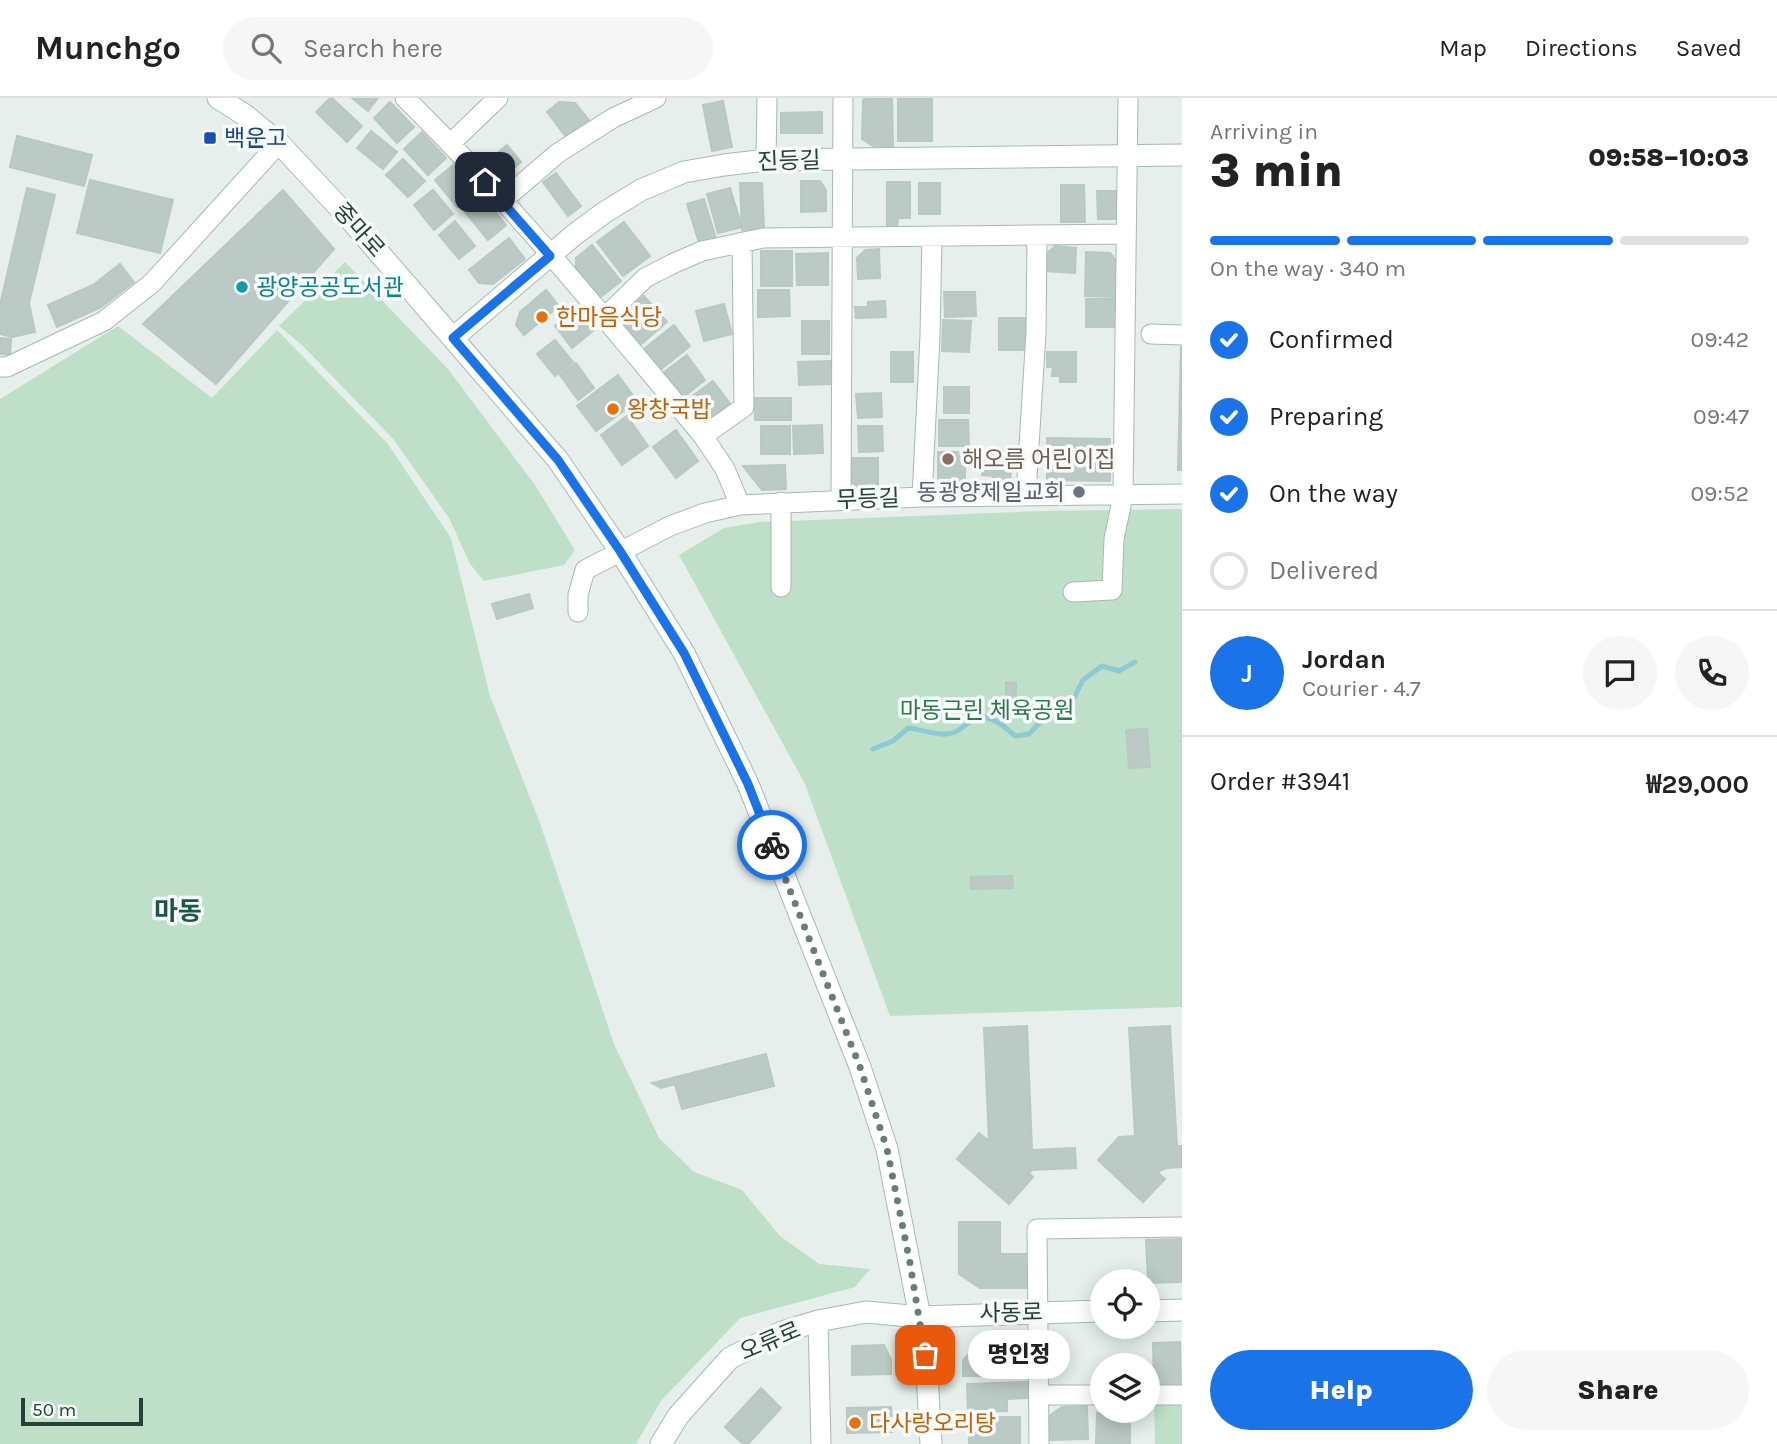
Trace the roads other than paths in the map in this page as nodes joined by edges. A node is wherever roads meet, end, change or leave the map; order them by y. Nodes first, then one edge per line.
1 (218, 98) edge
2 (405, 98) edge
3 (498, 98) edge
4 (656, 98) edge
5 (767, 98) edge
6 (843, 98) edge
7 (1128, 98) edge
8 (451, 143) junction
9 (279, 144) junction
10 (1182, 155) edge
11 (1127, 156) junction
12 (766, 160) junction
13 (843, 160) junction
14 (502, 201) junction
15 (1126, 234) junction
16 (1037, 235) junction
17 (932, 236) junction
18 (842, 237) junction
19 (742, 242) junction
20 (550, 256) junction
21 (604, 318) junction
22 (1151, 334) dead end
23 (1182, 335) edge
24 (453, 338) junction
25 (0, 367) edge
26 (703, 436) junction
27 (1182, 494) edge
28 (1026, 495) junction
29 (1123, 496) junction
30 (922, 497) junction
31 (841, 500) junction
32 (780, 502) junction
33 (740, 505) junction
34 (620, 551) junction
35 (781, 587) dead end
36 (1073, 592) dead end
37 (578, 612) dead end
38 (1182, 1227) edge
39 (1182, 1310) edge
40 (1090, 1311) edge
41 (1160, 1311) edge
42 (1038, 1312) junction
43 (919, 1317) junction
44 (818, 1321) junction
45 (1039, 1395) junction
46 (1090, 1395) edge
47 (1160, 1395) edge
48 (1182, 1395) edge
49 (661, 1444) edge
50 (821, 1444) edge
51 (931, 1444) edge
52 (1039, 1444) edge

1 - 9 main road, 중마로
2 - 8 street
3 - 8 street
4 - 14 street
5 - 12 street
6 - 13 street
7 - 11 street
8 - 14 street
9 - 24 main road, 중마로
9 - 25 street
10 - 11 main road, 진등길
11 - 13 main road, 진등길
11 - 15 street
12 - 13 main road, 진등길
12 - 20 main road, 진등길
13 - 18 street
14 - 20 street
15 - 16 street
15 - 29 street
16 - 17 street
16 - 28 street
17 - 18 street
17 - 30 street
18 - 19 street
18 - 31 street
19 - 21 street
19 - 26 street
20 - 21 street
20 - 24 main road, 진등길
21 - 26 street
22 - 23 street
24 - 34 main road, 중마로
26 - 33 street
27 - 29 street, 무등길
28 - 29 street, 무등길
28 - 30 street, 무등길
29 - 36 street
30 - 31 street, 무등길
31 - 32 street, 무등길
32 - 33 street, 무등길
32 - 35 street
33 - 34 street, 무등길
34 - 37 street, 무등길
34 - 43 main road, 중마로
38 - 42 street
39 - 41 main road
40 - 42 main road, 사동로
42 - 43 main road, 사동로
42 - 45 street
43 - 44 main road, 오류로
43 - 51 main road, 중마로
44 - 49 main road, 오류로
44 - 50 street
45 - 46 street
45 - 52 street
47 - 48 street

